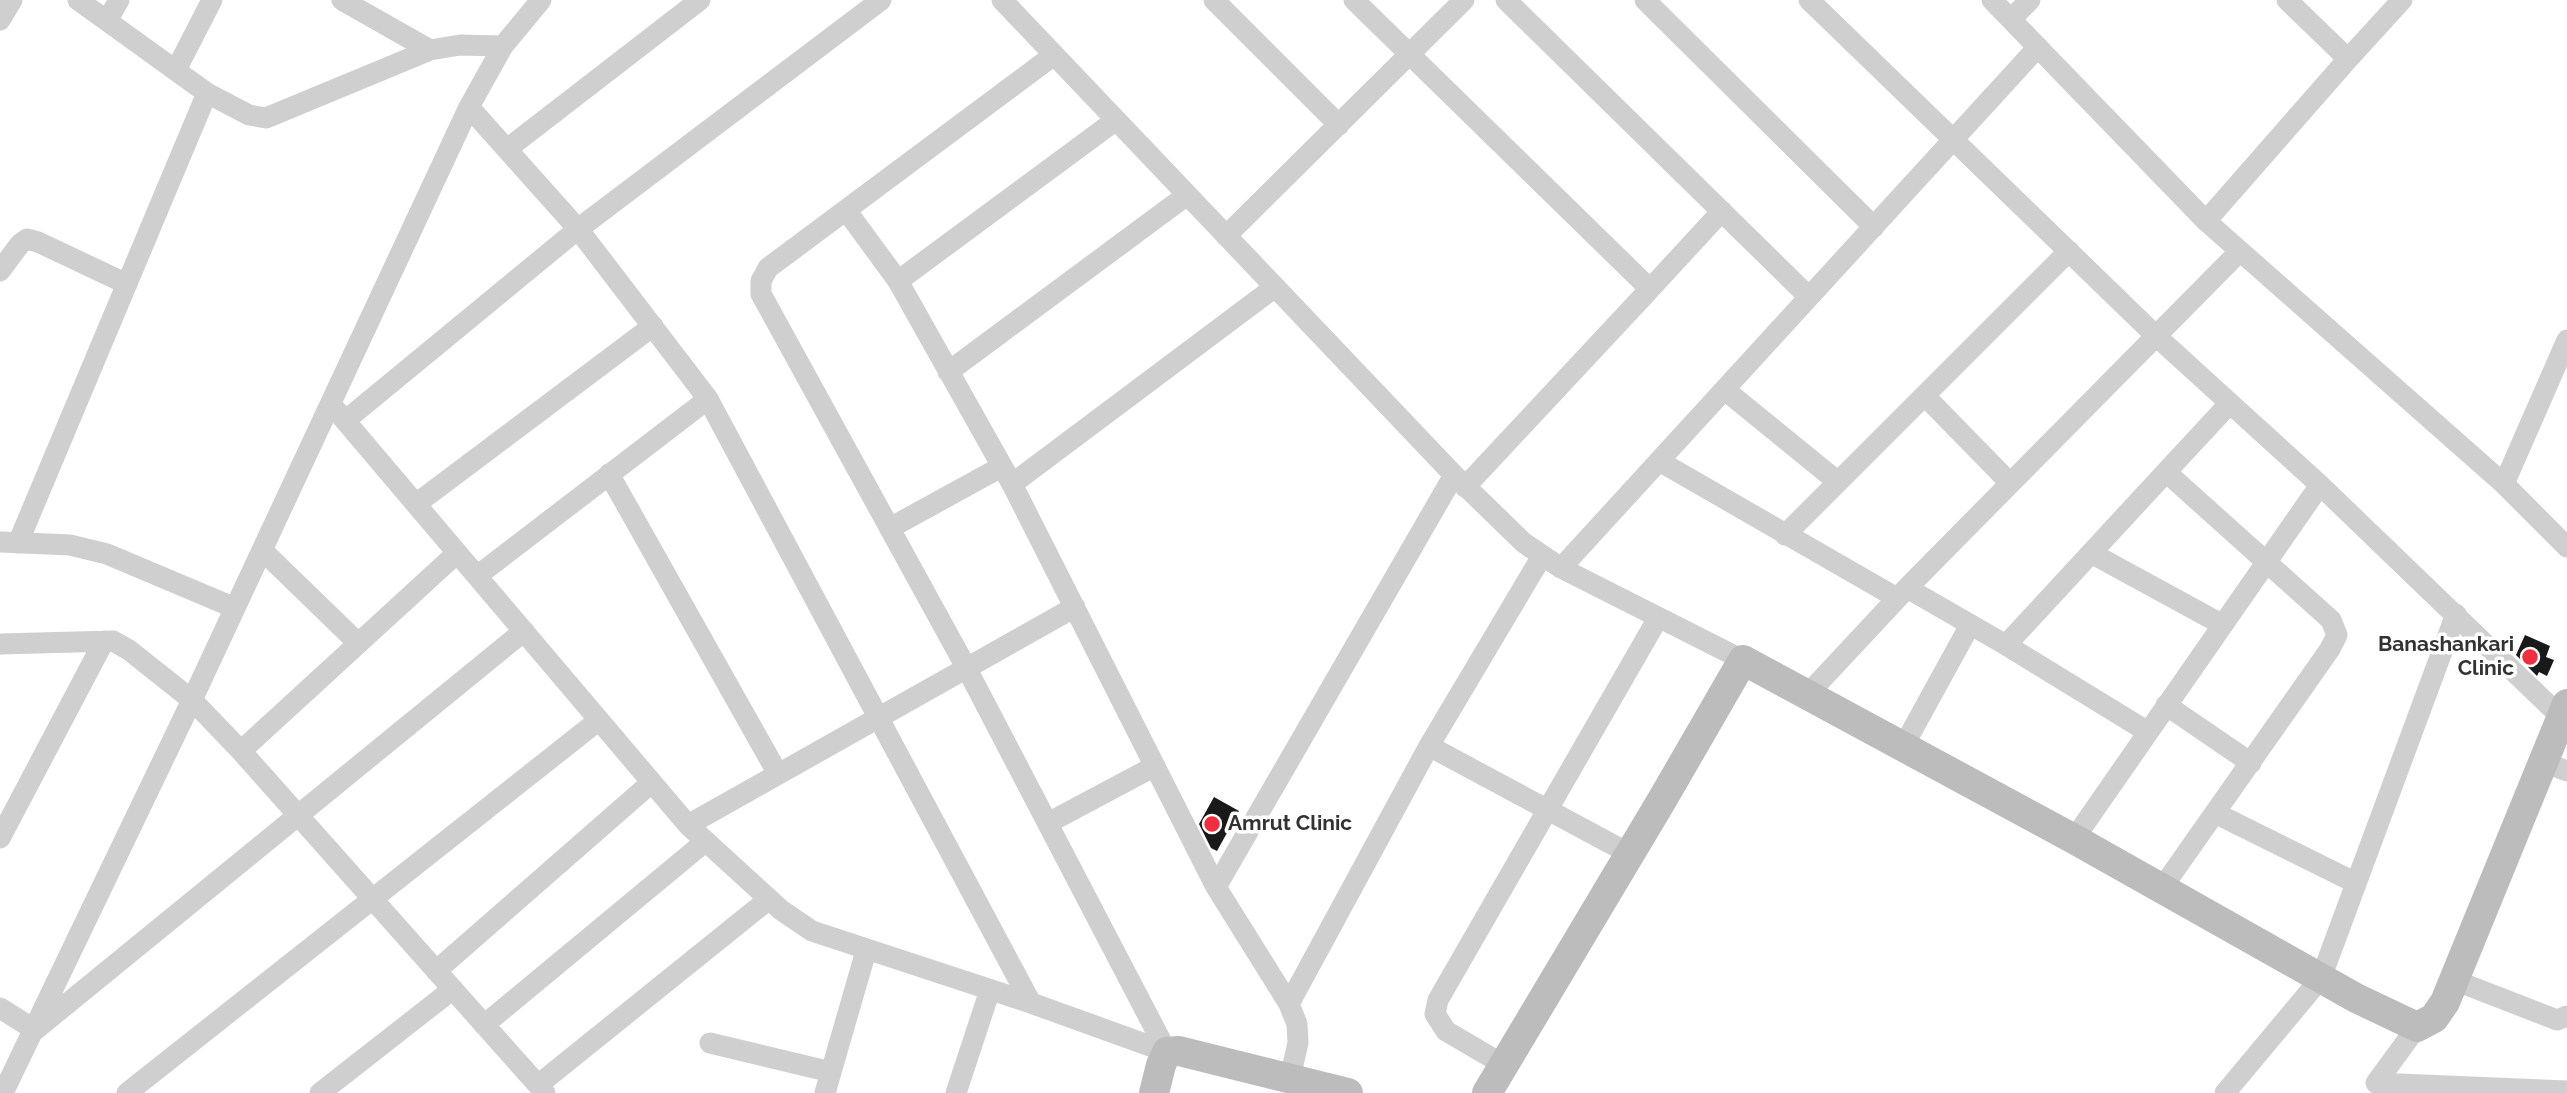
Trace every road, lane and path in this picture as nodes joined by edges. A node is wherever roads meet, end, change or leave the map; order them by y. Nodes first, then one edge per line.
1 (78, 0) edge
2 (119, 0) edge
3 (212, 0) edge
4 (342, 0) edge
5 (541, 0) edge
6 (700, 0) edge
7 (881, 0) edge
8 (1002, 0) edge
9 (1214, 0) edge
10 (1354, 0) edge
11 (1464, 0) edge
12 (1506, 0) edge
13 (1645, 0) edge
14 (1810, 0) edge
15 (1992, 0) edge
16 (2030, 0) edge
17 (2287, 0) edge
18 (2402, 0) edge
19 (2011, 19) junction
20 (107, 20) junction
21 (503, 46) junction
22 (2038, 47) junction
23 (430, 50) junction
24 (1410, 54) junction
25 (1054, 55) junction
26 (2348, 59) junction
27 (176, 70) junction
28 (207, 93) junction
29 (469, 107) junction
30 (1116, 120) junction
31 (1339, 125) junction
32 (1953, 140) junction
33 (507, 149) junction
34 (1187, 195) junction
35 (846, 210) junction
36 (1722, 211) junction
37 (2206, 221) junction
38 (1874, 227) junction
39 (578, 229) junction
40 (1226, 236) junction
41 (2069, 251) junction
42 (2240, 251) junction
43 (0, 271) edge
44 (898, 281) junction
45 (127, 284) junction
46 (1275, 287) junction
47 (1650, 289) junction
48 (1809, 297) junction
49 (653, 326) junction
50 (2155, 335) junction
51 (2567, 340) edge
52 (948, 372) junction
53 (1724, 390) junction
54 (1925, 396) junction
55 (708, 399) junction
56 (2230, 403) junction
57 (331, 404) junction
58 (346, 420) junction
59 (1659, 461) junction
60 (2166, 472) junction
61 (609, 474) junction
62 (1007, 475) junction
63 (1460, 481) junction
64 (1838, 482) junction
65 (2010, 483) junction
66 (2504, 484) junction
67 (2320, 485) junction
68 (416, 504) junction
69 (890, 528) junction
70 (1785, 535) junction
71 (9, 543) edge
72 (2567, 547) edge
73 (262, 550) junction
74 (457, 553) junction
75 (2091, 553) junction
76 (1542, 556) junction
77 (2267, 561) junction
78 (1561, 568) junction
79 (477, 576) junction
80 (1902, 593) junction
81 (1075, 607) junction
82 (235, 608) junction
83 (2456, 614) junction
84 (1658, 618) junction
85 (1970, 625) junction
86 (2222, 625) junction
87 (524, 631) junction
88 (104, 641) junction
89 (358, 643) junction
90 (0, 644) edge
91 (2006, 645) junction
92 (1743, 660) junction
93 (967, 669) junction
94 (1807, 695) junction
95 (191, 700) junction
96 (2166, 705) junction
97 (2564, 711) edge
98 (881, 718) junction
99 (599, 720) junction
100 (2148, 732) junction
101 (1429, 746) junction
102 (1903, 747) junction
103 (241, 751) junction
104 (2250, 762) junction
105 (1155, 766) junction
106 (2555, 766) edge
107 (778, 774) junction
108 (651, 783) junction
109 (1548, 810) junction
110 (2215, 813) junction
111 (298, 816) junction
112 (1048, 823) junction
113 (688, 825) junction
114 (0, 838) edge
115 (2074, 839) junction
116 (706, 841) junction
117 (1630, 854) junction
118 (2357, 883) junction
119 (1216, 887) junction
120 (2162, 888) junction
121 (769, 899) junction
122 (371, 900) junction
123 (866, 951) junction
124 (436, 971) junction
125 (2321, 978) junction
126 (2454, 980) junction
127 (453, 989) junction
128 (989, 990) junction
129 (1031, 1003) junction
130 (1289, 1004) junction
131 (0, 1008) edge
132 (2567, 1016) edge
133 (484, 1025) junction
134 (2417, 1027) junction
135 (35, 1030) junction
136 (710, 1043) dead end
137 (1167, 1052) junction
138 (1504, 1065) junction
139 (831, 1072) junction
140 (1290, 1077) junction
141 (2371, 1088) edge
142 (542, 1089) edge
143 (2493, 1090) edge
144 (2567, 1091) edge
145 (3, 1093) edge
146 (127, 1093) edge
147 (320, 1093) edge
148 (825, 1093) edge
149 (956, 1093) edge
150 (1154, 1093) edge
151 (1348, 1093) edge
152 (1487, 1093) edge
153 (2225, 1093) edge

1 - 20 street
2 - 20 street
3 - 27 street
4 - 23 street
5 - 21 street
6 - 33 street
7 - 39 street
8 - 25 street
9 - 31 street
10 - 24 street
11 - 24 street
12 - 36 street
13 - 38 street
14 - 32 street
15 - 19 street
16 - 19 street
17 - 26 street
18 - 26 street
19 - 22 street
20 - 27 street
21 - 23 street
21 - 29 street
22 - 32 street
22 - 37 street
23 - 28 street
24 - 31 street
24 - 47 street
25 - 30 street
25 - 35 street
26 - 37 street
27 - 28 street
28 - 45 street
29 - 33 street
29 - 57 street
30 - 34 street
30 - 44 street
31 - 40 street
32 - 38 street
32 - 41 street
33 - 39 street
34 - 40 street
34 - 52 street
35 - 44 street
35 - 69 street
36 - 47 street
36 - 48 street
37 - 42 street
38 - 48 street
39 - 49 street
39 - 58 street
40 - 46 street
41 - 50 street
41 - 54 street
42 - 50 street
42 - 66 street
43 - 45 street
44 - 52 street
45 - 71 street
46 - 62 street
46 - 63 street
47 - 63 street
48 - 53 street
49 - 55 street
49 - 68 street
50 - 56 street
50 - 65 street
51 - 66 street
52 - 62 street
53 - 59 street
53 - 64 street
54 - 64 street
54 - 65 street
55 - 61 street
55 - 98 street
56 - 60 street
56 - 67 street
57 - 58 street
57 - 73 street
58 - 68 street
59 - 70 street
59 - 78 street
60 - 75 street
60 - 77 street
61 - 79 street
61 - 107 street
62 - 69 street
62 - 81 street
63 - 76 street
63 - 119 street
64 - 70 street
65 - 80 street
66 - 72 street
67 - 77 street
67 - 83 street
68 - 74 street
69 - 93 street
70 - 80 street
71 - 82 street
73 - 82 street
73 - 89 street
74 - 79 street
74 - 89 street
75 - 86 street
75 - 91 street
76 - 78 street
76 - 101 street
77 - 86 street
77 - 104 street
78 - 84 street
79 - 87 street
80 - 85 street
80 - 94 street
81 - 93 street
81 - 105 street
82 - 95 street
83 - 97 street
83 - 118 street
84 - 92 street
84 - 109 street
85 - 91 street
85 - 102 street
86 - 96 street
87 - 99 street
87 - 111 street
88 - 90 street
88 - 95 street
88 - 114 street
89 - 103 street
91 - 100 street
92 - 94 street
92 - 117 street
93 - 98 street
93 - 112 street
94 - 102 street
95 - 103 street
95 - 135 street
96 - 100 street
96 - 104 street
97 - 106 street
98 - 107 street
98 - 129 street
99 - 108 street
99 - 122 street
100 - 115 street
101 - 109 street
101 - 130 street
102 - 115 street
103 - 111 street
104 - 110 street
105 - 112 street
105 - 119 street
106 - 126 street
107 - 113 street
108 - 113 street
108 - 124 street
109 - 117 street
109 - 138 street
110 - 118 street
110 - 120 street
111 - 122 street
111 - 135 street
112 - 137 street
113 - 116 street
115 - 120 street
116 - 121 street
116 - 133 street
117 - 138 street
118 - 125 street
119 - 130 street
120 - 125 street
121 - 123 street
121 - 142 street
122 - 124 street
122 - 146 street
123 - 128 street
123 - 139 street
124 - 127 street
125 - 134 street
125 - 153 street
126 - 132 street
126 - 134 street
127 - 133 street
127 - 147 street
128 - 129 street
128 - 149 street
129 - 137 street
130 - 140 street
131 - 135 street
133 - 142 street
134 - 141 street
135 - 145 street
136 - 139 street
137 - 140 street
137 - 150 street
138 - 152 street
139 - 148 street
140 - 151 street
141 - 143 street
143 - 144 street

